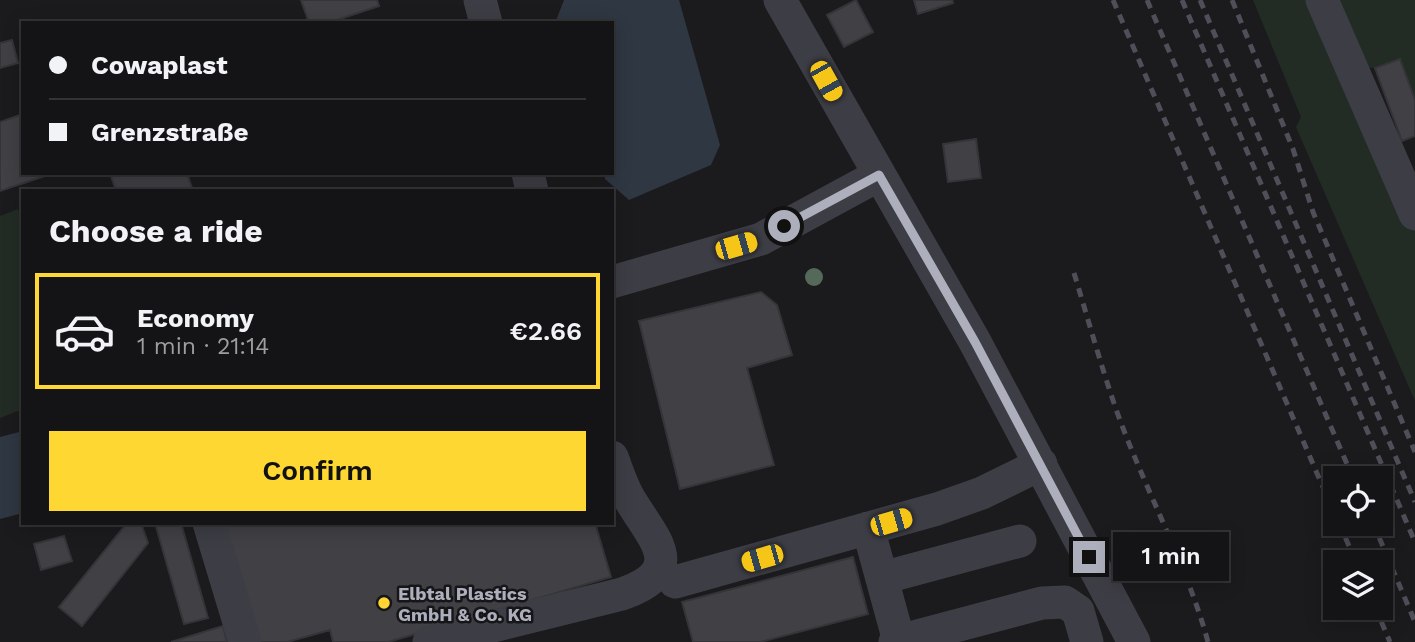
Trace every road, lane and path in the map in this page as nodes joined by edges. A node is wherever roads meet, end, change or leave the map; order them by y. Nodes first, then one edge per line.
1 (480, 0) edge
2 (780, 0) edge
3 (1322, 0) edge
4 (485, 21) edge
5 (879, 175) junction
6 (1415, 214) edge
7 (614, 281) edge
8 (614, 462) edge
9 (1041, 464) junction
10 (210, 525) edge
11 (868, 528) junction
12 (1020, 541) dead end
13 (882, 578) junction
14 (675, 582) dead end
15 (1110, 596) junction
16 (1083, 627) edge
17 (245, 642) edge
18 (429, 642) edge
19 (897, 642) edge
20 (1134, 642) edge

1 - 4 street
2 - 5 street
3 - 6 street
5 - 7 street
5 - 9 street
8 - 18 street
9 - 11 street
9 - 15 street
10 - 17 street
11 - 13 street
11 - 14 street
12 - 13 street
13 - 19 street
15 - 16 street
15 - 20 street
16 - 19 street

